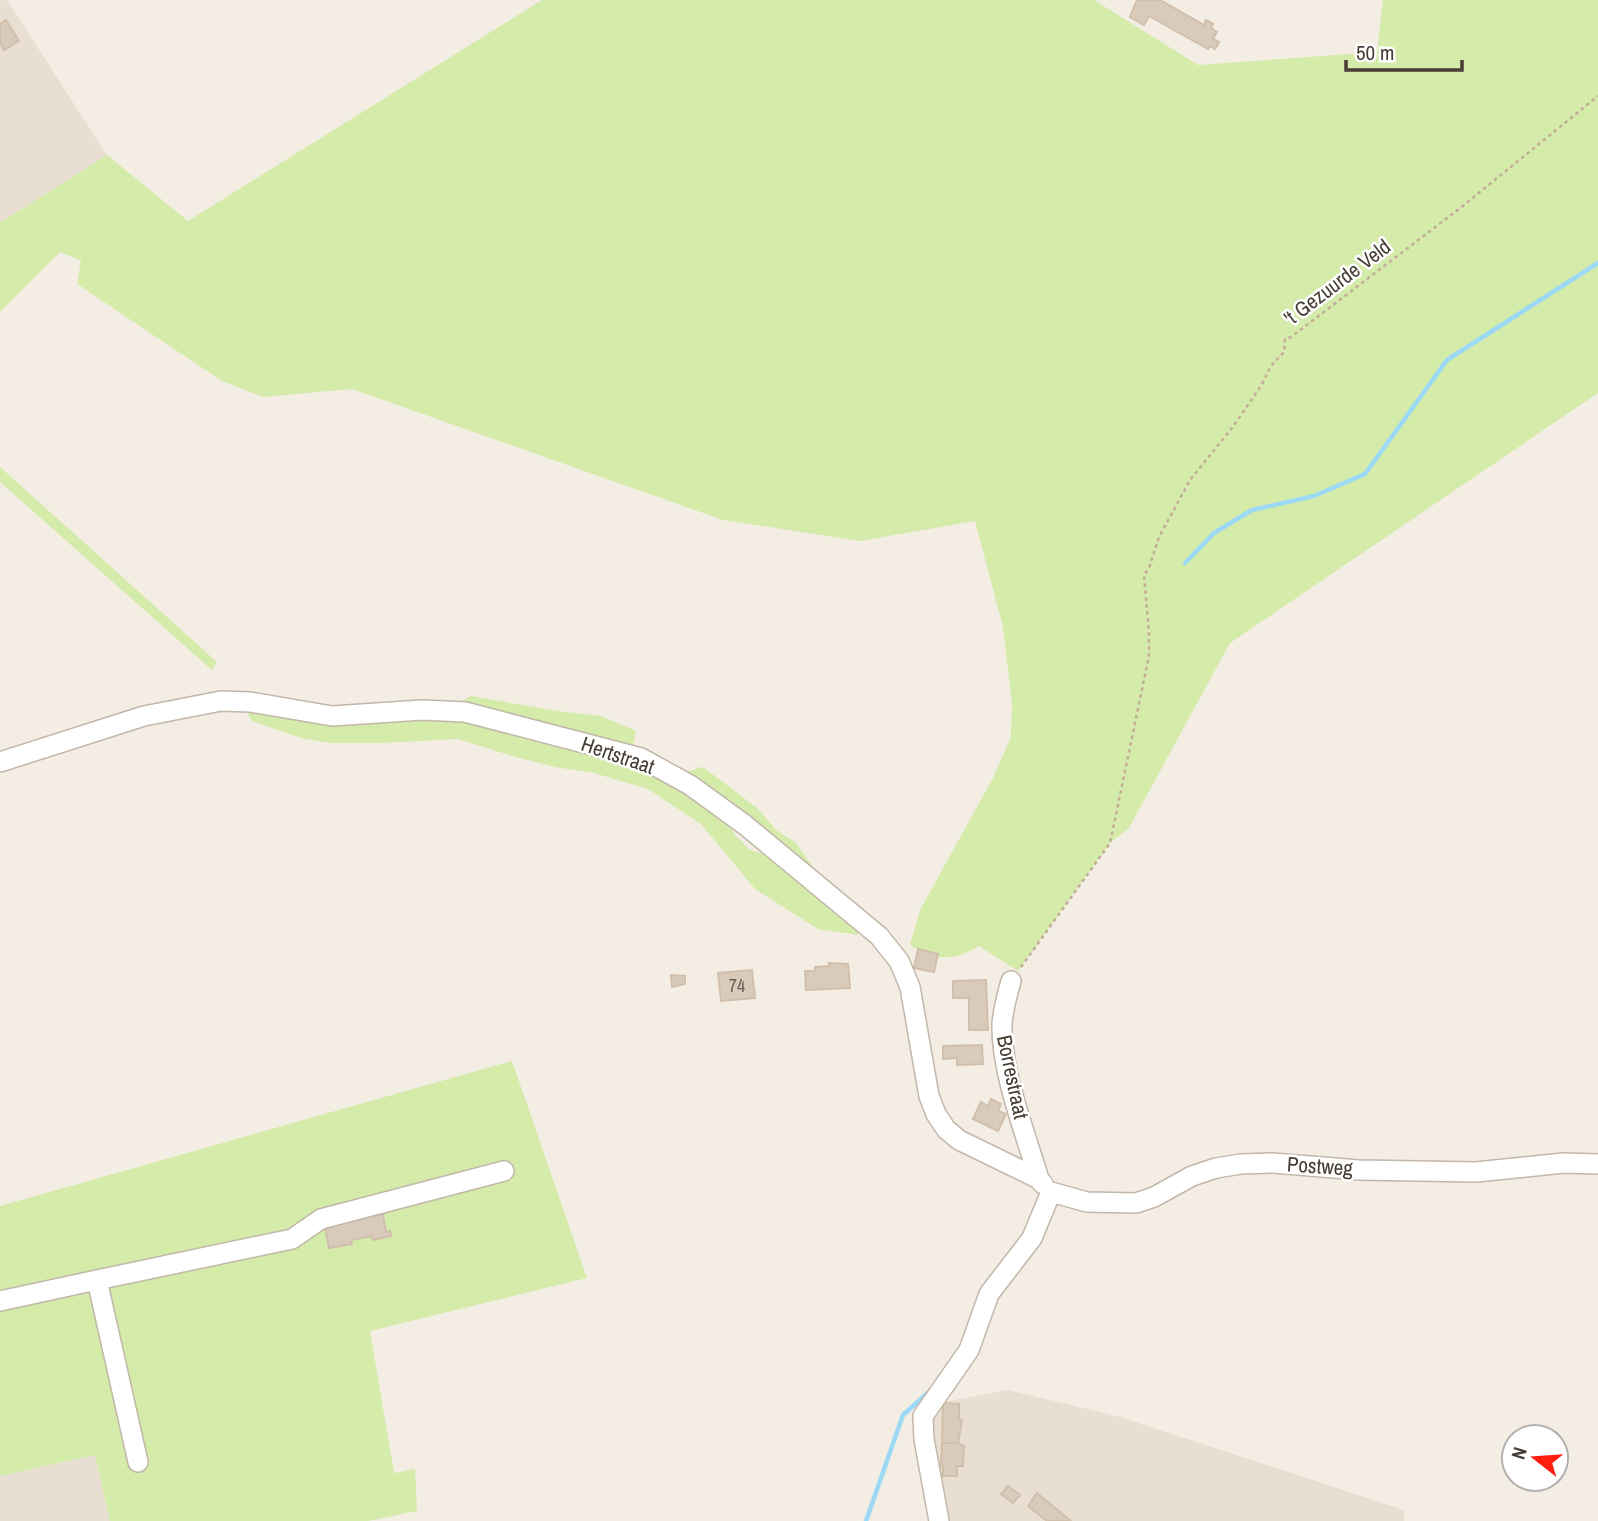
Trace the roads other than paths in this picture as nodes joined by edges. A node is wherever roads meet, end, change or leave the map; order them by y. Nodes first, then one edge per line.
1 (0, 762) edge
2 (1011, 981) road end
3 (1598, 1164) edge
4 (504, 1171) dead end
5 (1045, 1185) junction
6 (97, 1280) junction
7 (0, 1301) edge
8 (138, 1462) dead end
9 (939, 1521) edge

1 - 5 street, Hertstraat
2 - 5 street, Borrestraat
3 - 5 street, Postweg
4 - 6 street
5 - 9 street
6 - 7 street
6 - 8 street

